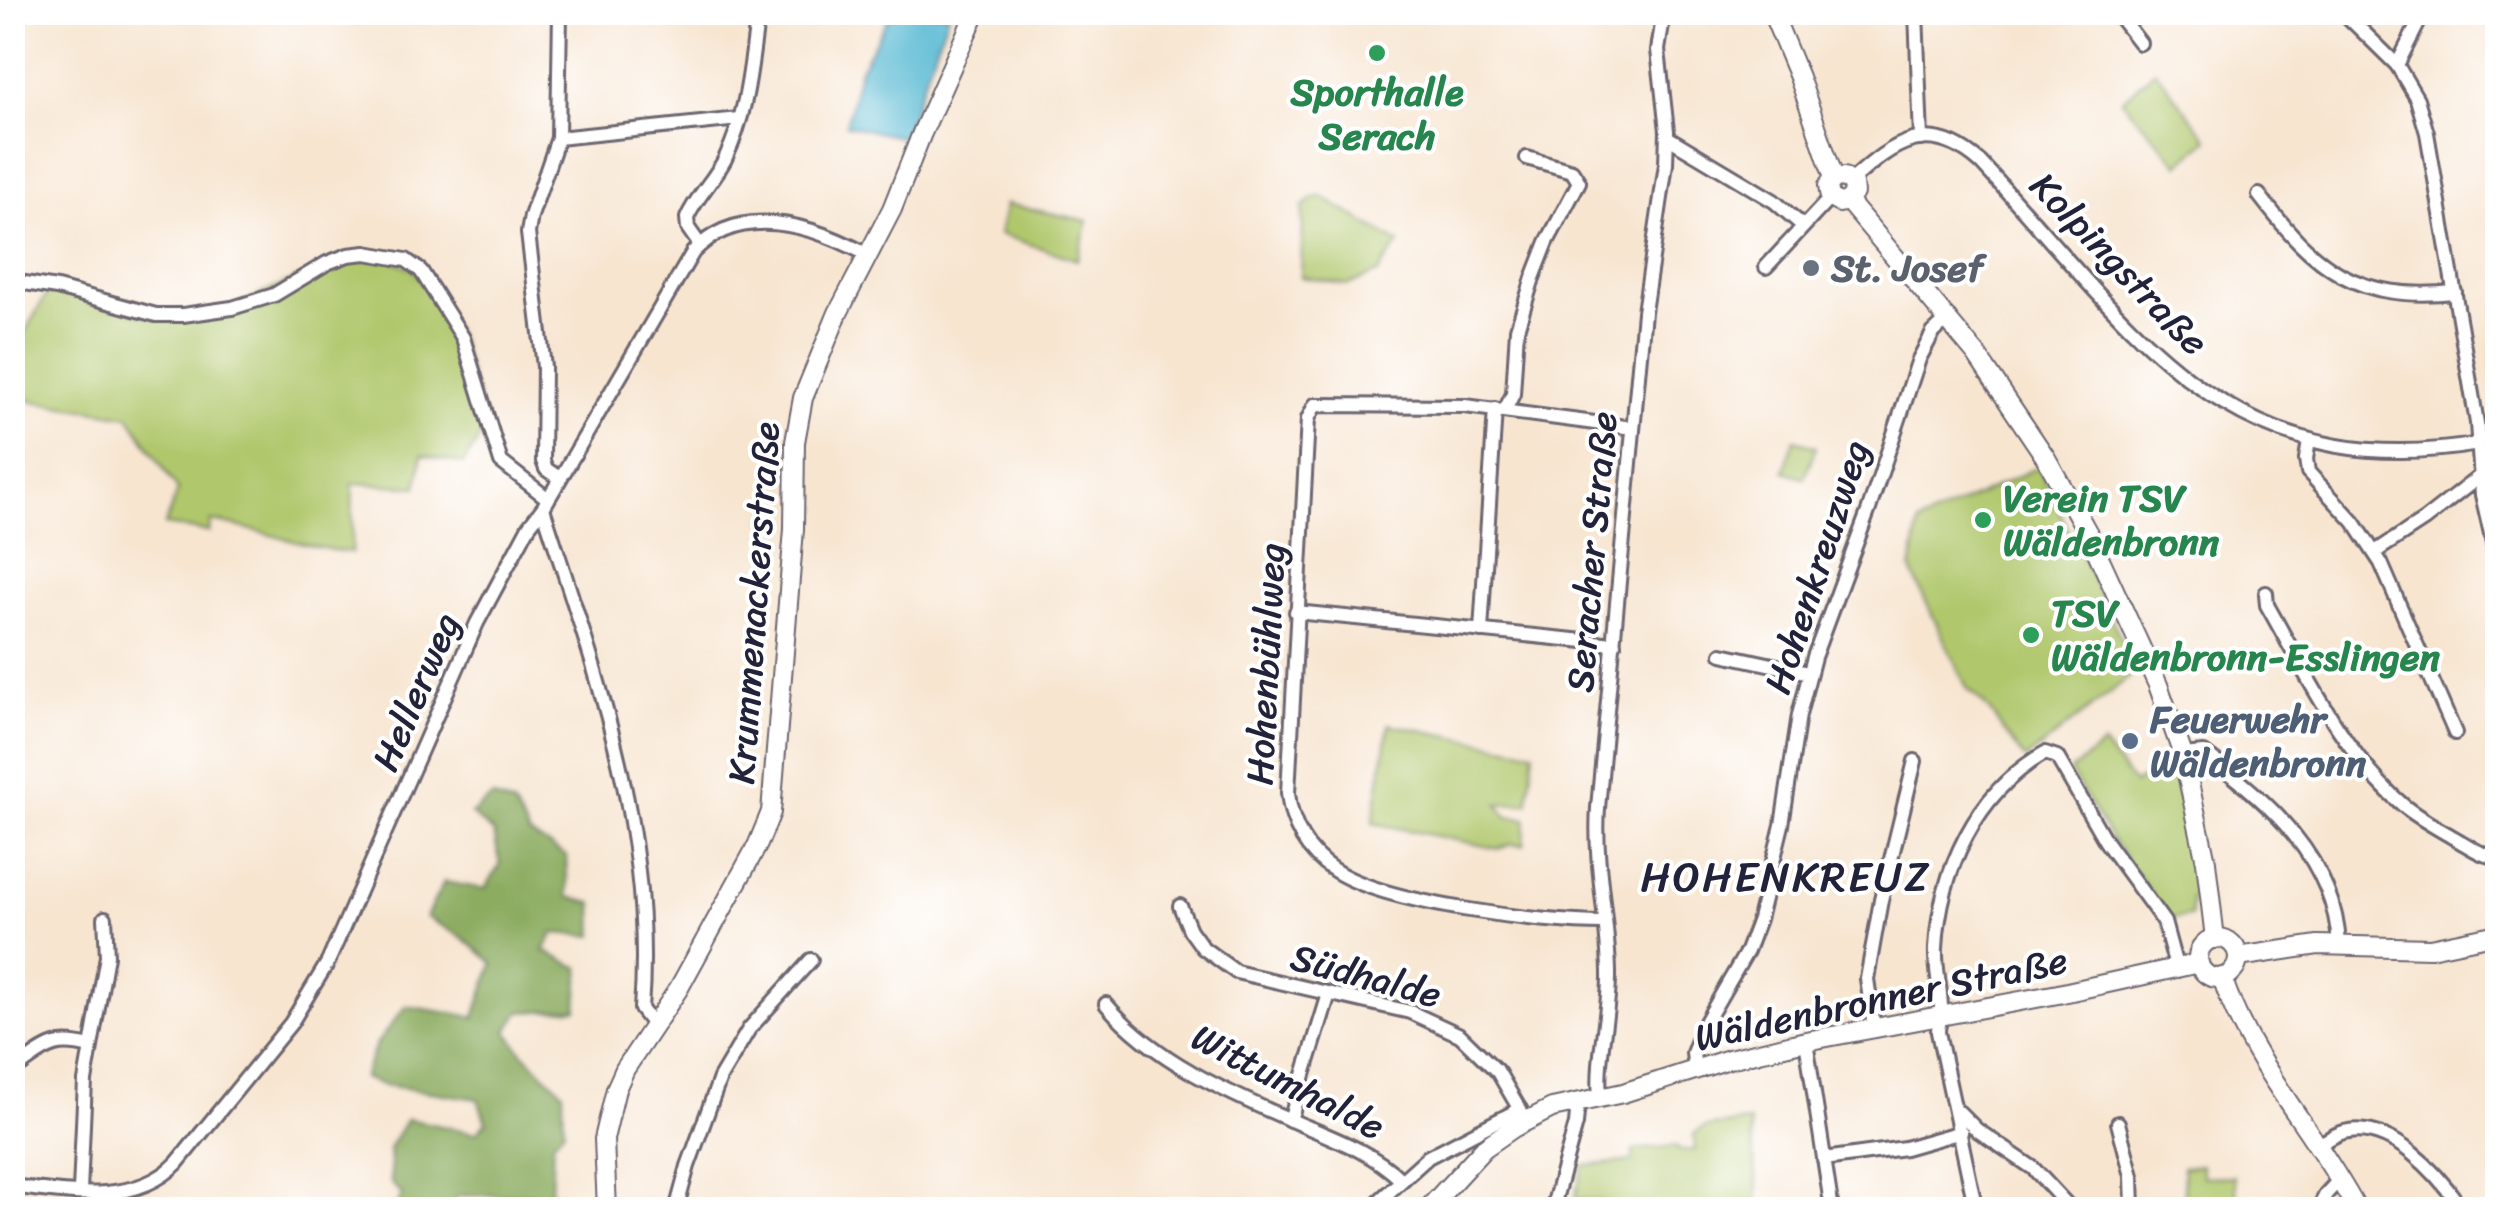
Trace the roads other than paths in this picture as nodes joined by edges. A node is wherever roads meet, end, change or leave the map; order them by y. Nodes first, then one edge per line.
1 (560, 12) edge
2 (758, 12) edge
3 (976, 12) edge
4 (1664, 12) edge
5 (1772, 12) edge
6 (1916, 12) edge
7 (2116, 12) edge
8 (2342, 12) edge
9 (2424, 12) edge
10 (2140, 43) dead end
11 (2398, 65) junction
12 (740, 119) junction
13 (1667, 137) junction
14 (558, 138) junction
15 (1921, 139) junction
16 (1527, 158) dead end
17 (1842, 179) junction
18 (2259, 195) dead end
19 (1839, 199) junction
20 (1803, 226) junction
21 (700, 244) junction
22 (868, 255) junction
23 (1766, 266) dead end
24 (12, 282) edge
25 (2454, 292) junction
26 (1949, 318) junction
27 (1500, 410) junction
28 (1633, 428) junction
29 (2309, 440) junction
30 (2479, 444) junction
31 (2498, 462) edge
32 (559, 478) junction
33 (2481, 478) junction
34 (545, 503) junction
35 (2375, 552) junction
36 (2498, 564) edge
37 (2266, 594) dead end
38 (1296, 612) junction
39 (1480, 631) junction
40 (1614, 644) junction
41 (1722, 654) dead end
42 (1808, 672) junction
43 (2454, 733) dead end
44 (2183, 754) junction
45 (1915, 761) dead end
46 (2498, 858) edge
47 (1180, 906) dead end
48 (105, 918) dead end
49 (1604, 923) junction
50 (2498, 934) edge
51 (2216, 939) junction
52 (2339, 945) junction
53 (2238, 957) junction
54 (811, 960) dead end
55 (2199, 964) junction
56 (2177, 970) junction
57 (2222, 977) junction
58 (1330, 994) junction
59 (1106, 1004) dead end
60 (1942, 1014) junction
61 (654, 1026) junction
62 (1874, 1028) junction
63 (1806, 1042) junction
64 (89, 1047) junction
65 (1695, 1070) junction
66 (12, 1072) edge
67 (1600, 1098) junction
68 (1578, 1102) junction
69 (1957, 1110) junction
70 (1523, 1114) junction
71 (1290, 1120) junction
72 (2118, 1123) dead end
73 (1961, 1132) junction
74 (1994, 1142) junction
75 (2320, 1144) junction
76 (1966, 1154) junction
77 (1824, 1159) junction
78 (2340, 1178) junction
79 (1400, 1179) junction
80 (12, 1186) edge
81 (80, 1191) junction
82 (2459, 1205) dead end
83 (608, 1210) edge
84 (676, 1210) edge
85 (1369, 1210) edge
86 (1428, 1210) edge
87 (1552, 1210) edge
88 (1832, 1210) edge
89 (1976, 1210) edge
90 (2072, 1210) edge
91 (2133, 1210) edge
92 (2318, 1210) edge
93 (2357, 1210) edge

1 - 14 street
2 - 12 street
3 - 22 street, Krummenackerstraße
4 - 13 street, Seracher Straße
5 - 17 street
6 - 15 street
7 - 10 street
8 - 11 street
9 - 11 street
11 - 25 street
12 - 14 street
12 - 21 street
13 - 20 street
13 - 28 street, Seracher Straße
14 - 32 street
15 - 17 street
15 - 29 street, Kolpingstraße
16 - 27 street
17 - 19 street
18 - 25 street
19 - 20 street
19 - 26 street
20 - 23 street
21 - 22 street
21 - 32 street, Hellerweg
22 - 61 street, Krummenackerstraße
24 - 34 street
25 - 30 street
26 - 42 street, Hohenkreuzweg
26 - 44 street
27 - 28 street
27 - 38 street, Hohenbühlweg
27 - 39 street
28 - 40 street, Seracher Straße
29 - 30 street, Kolpingstraße
29 - 35 street
30 - 33 street
31 - 33 street
32 - 34 street, Hellerweg
33 - 35 street
33 - 36 street
34 - 61 street
34 - 81 street, Hellerweg
35 - 43 street
37 - 46 street
38 - 39 street
38 - 49 street, Hohenbühlweg
39 - 40 street
40 - 49 street, Seracher Straße
41 - 42 street
42 - 65 street, Hohenkreuzweg
44 - 51 street
44 - 52 street
45 - 62 street
47 - 58 street, Südhalde
48 - 64 street
49 - 67 street, Seracher Straße
50 - 52 street
51 - 53 street
51 - 55 street
52 - 53 street
53 - 57 street
54 - 84 street
55 - 56 street, Wäldenbronner Straße
55 - 57 street
56 - 60 street, Wäldenbronner Straße
56 - 60 street
57 - 75 street
58 - 70 street, Südhalde
58 - 71 street
59 - 71 street, Wittumhalde
60 - 62 street, Wäldenbronner Straße
60 - 69 street
61 - 83 street, Krummenackerstraße
62 - 63 street, Wäldenbronner Straße
63 - 65 street, Wäldenbronner Straße
63 - 77 street
64 - 66 street
64 - 81 street
65 - 67 street, Wäldenbronner Straße
67 - 68 street, Wäldenbronner Straße
68 - 70 street, Wäldenbronner Straße
68 - 87 street
69 - 73 street
69 - 74 street
70 - 79 street
70 - 86 street, Wäldenbronner Straße
71 - 79 street, Wittumhalde
72 - 91 street
73 - 76 street
73 - 77 street
74 - 76 street
74 - 90 street
75 - 78 street
75 - 82 street
76 - 89 street
77 - 88 street
78 - 92 street
78 - 93 street
79 - 85 street
80 - 81 street, Hellerweg

